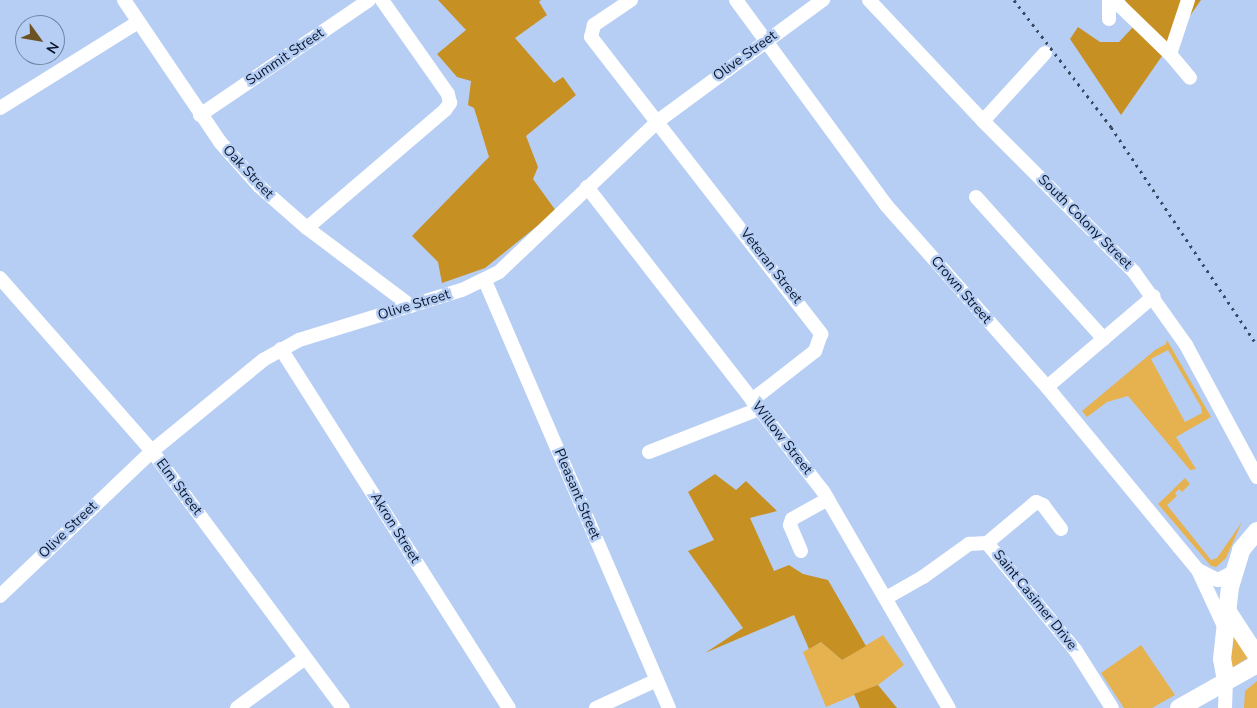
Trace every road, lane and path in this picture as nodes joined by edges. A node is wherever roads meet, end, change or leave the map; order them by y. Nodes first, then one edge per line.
1 (124, 0) edge
2 (369, 0) edge
3 (382, 0) edge
4 (631, 0) edge
5 (736, 0) edge
6 (823, 0) edge
7 (869, 0) edge
8 (1109, 0) edge
9 (1114, 0) edge
10 (1188, 0) edge
11 (1109, 19) dead end
12 (138, 22) junction
13 (768, 40) junction
14 (1045, 53) dead end
15 (1170, 54) junction
16 (1190, 78) dead end
17 (0, 108) edge
18 (200, 115) junction
19 (658, 121) junction
20 (983, 121) junction
21 (587, 187) junction
22 (976, 197) dead end
23 (307, 228) junction
24 (485, 281) junction
25 (1, 282) edge
26 (1154, 296) junction
27 (411, 306) junction
28 (1104, 338) junction
29 (281, 349) junction
30 (1047, 387) junction
31 (756, 404) junction
32 (152, 451) junction
33 (650, 452) dead end
34 (1257, 477) edge
35 (828, 499) junction
36 (1061, 529) dead end
37 (1257, 531) edge
38 (987, 543) junction
39 (801, 551) dead end
40 (1198, 570) junction
41 (1234, 572) junction
42 (0, 596) edge
43 (886, 598) junction
44 (1226, 609) junction
45 (1224, 629) junction
46 (1257, 656) edge
47 (305, 658) junction
48 (1257, 664) edge
49 (657, 680) junction
50 (1226, 681) junction
51 (237, 708) edge
52 (343, 708) edge
53 (509, 708) edge
54 (596, 708) edge
55 (669, 708) edge
56 (949, 708) edge
57 (1112, 708) edge
58 (1180, 708) edge
59 (1225, 708) edge

1 - 12 street, Oak Street
2 - 18 street, Summit Street
3 - 23 street
4 - 19 street
5 - 13 street, Crown Street
6 - 13 street, Olive Street
7 - 20 street, South Colony Street
8 - 11 street
9 - 15 street
10 - 15 street
12 - 17 street
12 - 18 street, Oak Street
13 - 19 street, Olive Street
13 - 30 street, Crown Street
14 - 20 street
15 - 16 street
18 - 23 street, Oak Street
19 - 21 street, Olive Street
19 - 31 street, Veteran Street
20 - 26 street, South Colony Street
21 - 24 street, Olive Street
21 - 31 street, Willow Street
22 - 28 street
23 - 27 street, Oak Street
24 - 27 street, Olive Street
24 - 49 street, Pleasant Street
25 - 32 street, Elm Street
26 - 28 street
26 - 34 street, South Colony Street
27 - 29 street, Olive Street
28 - 30 street
29 - 32 street, Olive Street
29 - 53 street, Akron Street
30 - 40 street, Crown Street
31 - 33 street
31 - 35 street, Willow Street
32 - 42 street, Olive Street
32 - 47 street, Elm Street
35 - 39 street
35 - 43 street, Willow Street
36 - 38 street
37 - 41 main road
38 - 43 street, Saint Casimer Drive
38 - 57 street, Saint Casimer Drive
40 - 41 street, Crown Street
40 - 45 street, Crown Street
41 - 44 main road
43 - 56 street, Willow Street
44 - 45 main road
44 - 46 main road
45 - 50 main road
47 - 51 street
47 - 52 street, Elm Street
48 - 50 main road
49 - 54 street
49 - 55 street, Pleasant Street
50 - 58 main road
50 - 59 street

